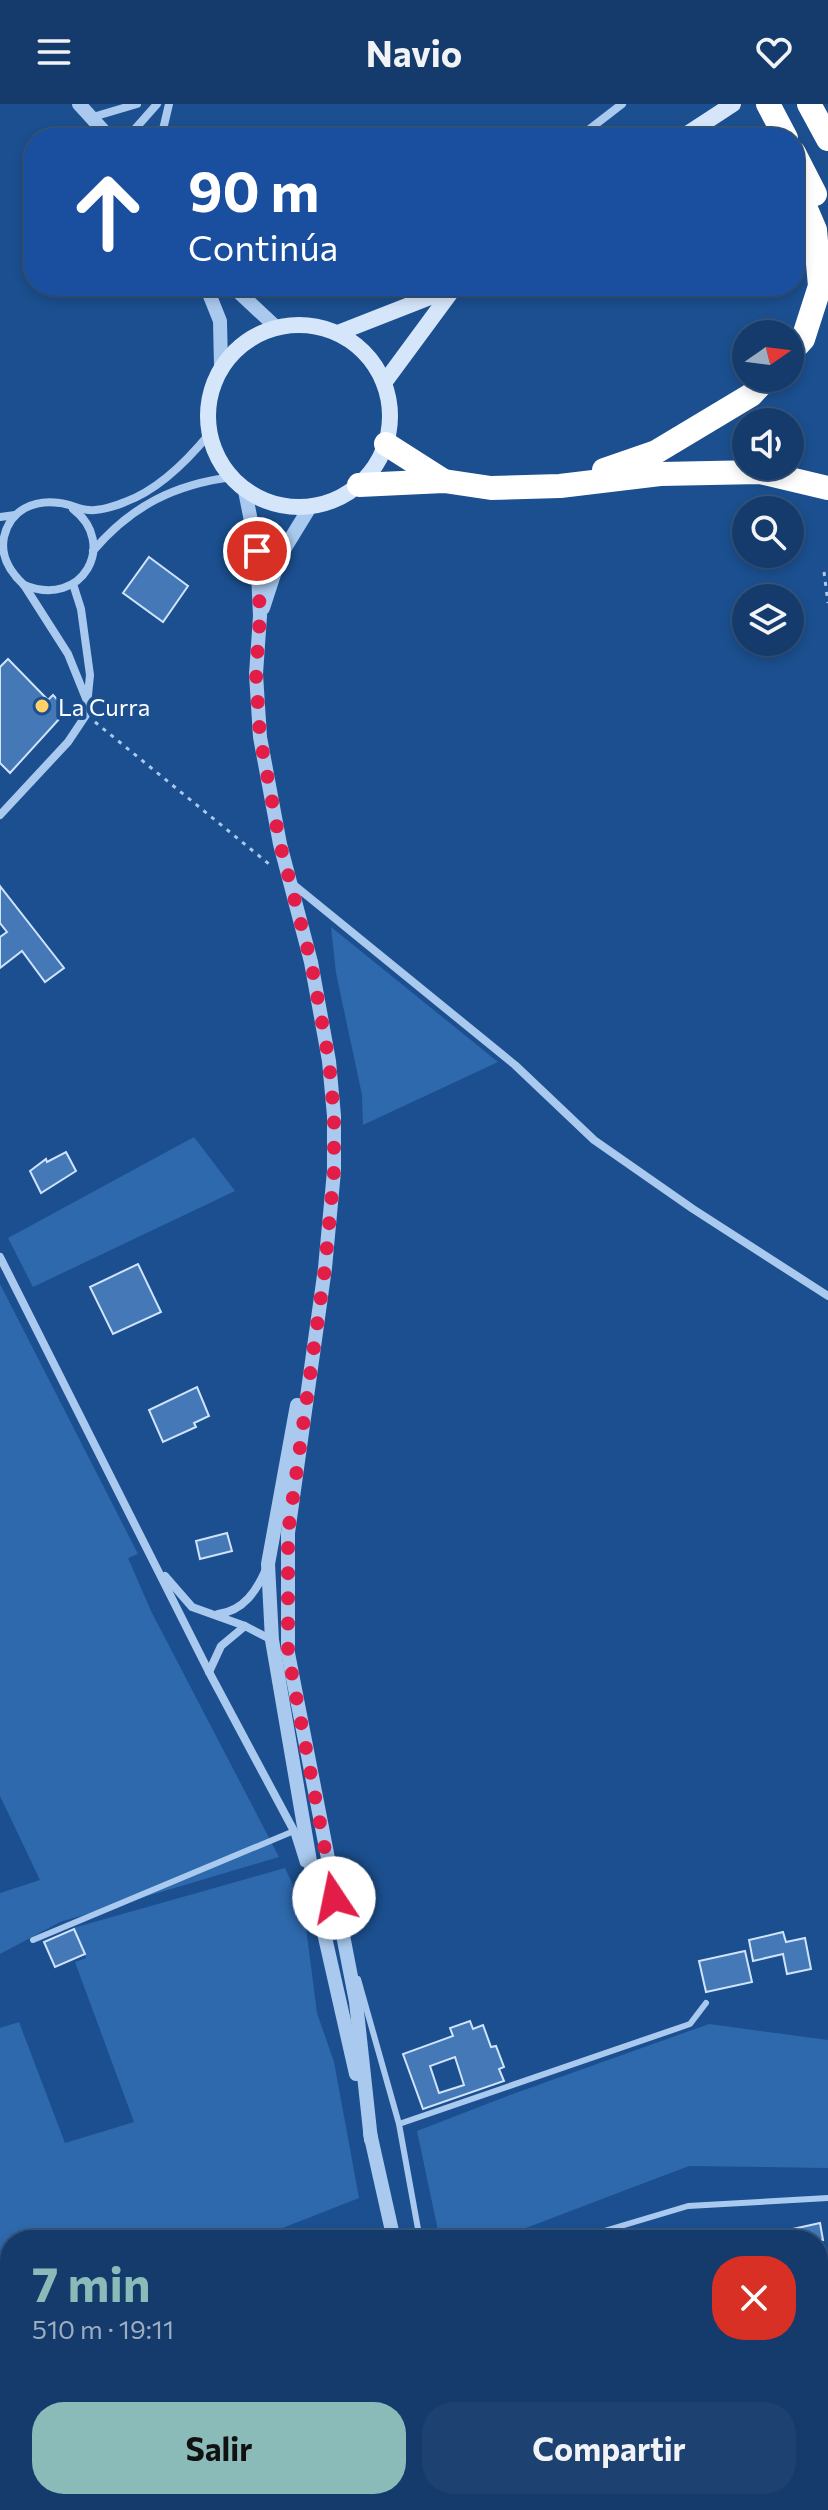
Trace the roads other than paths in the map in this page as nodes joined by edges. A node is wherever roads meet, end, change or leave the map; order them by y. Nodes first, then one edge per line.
1 (79, 104) edge
2 (137, 104) edge
3 (157, 104) edge
4 (169, 104) edge
5 (622, 104) edge
6 (733, 104) edge
7 (755, 104) edge
8 (768, 104) edge
9 (809, 104) edge
10 (93, 117) junction
11 (102, 128) edge
12 (136, 128) edge
13 (163, 128) edge
14 (591, 128) edge
15 (696, 128) edge
16 (767, 128) edge
17 (781, 128) edge
18 (828, 139) edge
19 (804, 172) edge
20 (804, 204) edge
21 (828, 218) edge
22 (210, 296) edge
23 (243, 296) edge
24 (433, 296) edge
25 (449, 296) edge
26 (276, 327) junction
27 (338, 333) junction
28 (804, 336) edge
29 (221, 366) junction
30 (384, 383) junction
31 (754, 392) edge
32 (210, 433) junction
33 (386, 444) junction
34 (233, 477) junction
35 (444, 481) junction
36 (359, 485) junction
37 (560, 486) junction
38 (828, 488) edge
39 (245, 491) junction
40 (61, 503) junction
41 (310, 507) junction
42 (15, 515) junction
43 (0, 517) edge
44 (93, 551) junction
45 (3, 560) edge
46 (73, 584) junction
47 (24, 585) junction
48 (260, 616) junction
49 (87, 701) junction
50 (0, 815) edge
51 (288, 880) junction
52 (0, 1257) edge
53 (828, 1296) edge
54 (319, 1307) junction
55 (154, 1563) junction
56 (268, 1564) junction
57 (208, 1613) junction
58 (245, 1626) junction
59 (272, 1640) junction
60 (288, 1653) junction
61 (209, 1672) junction
62 (294, 1831) junction
63 (334, 1898) junction
64 (317, 1902) junction
65 (33, 1940) dead end
66 (706, 2003) dead end
67 (399, 2124) junction
68 (371, 2140) junction
69 (828, 2198) edge
70 (392, 2230) edge
71 (418, 2230) edge
72 (608, 2230) edge

1 - 10 street
2 - 10 street
3 - 12 street
4 - 13 street
5 - 14 street
6 - 15 main road
7 - 16 highway
8 - 17 highway
9 - 18 highway
10 - 11 street
19 - 21 highway
20 - 28 highway
22 - 29 street
23 - 26 street
24 - 27 main road
25 - 30 main road
26 - 27 main road
26 - 29 main road
27 - 30 main road
29 - 32 main road
30 - 33 main road
31 - 37 highway
32 - 34 main road
32 - 40 street
33 - 35 highway
33 - 36 main road
34 - 39 main road
34 - 44 street
35 - 36 highway
35 - 37 highway
36 - 41 main road
37 - 38 highway
39 - 41 main road
39 - 48 street
40 - 42 street
40 - 44 street
41 - 48 street
42 - 43 street
42 - 45 street
44 - 46 street
45 - 47 street
46 - 47 street
46 - 49 street
47 - 49 street
48 - 51 street
49 - 50 street
51 - 53 street
51 - 54 street
52 - 55 street
54 - 56 street
54 - 60 street
55 - 57 street
55 - 61 street
56 - 57 street
56 - 59 street
57 - 58 street
58 - 59 street
58 - 61 street
59 - 60 street
59 - 64 street
60 - 63 street
61 - 62 street
62 - 64 street
62 - 65 lane
63 - 67 lane
63 - 68 street
64 - 68 street
66 - 67 lane
67 - 71 lane
68 - 70 street
69 - 72 lane

